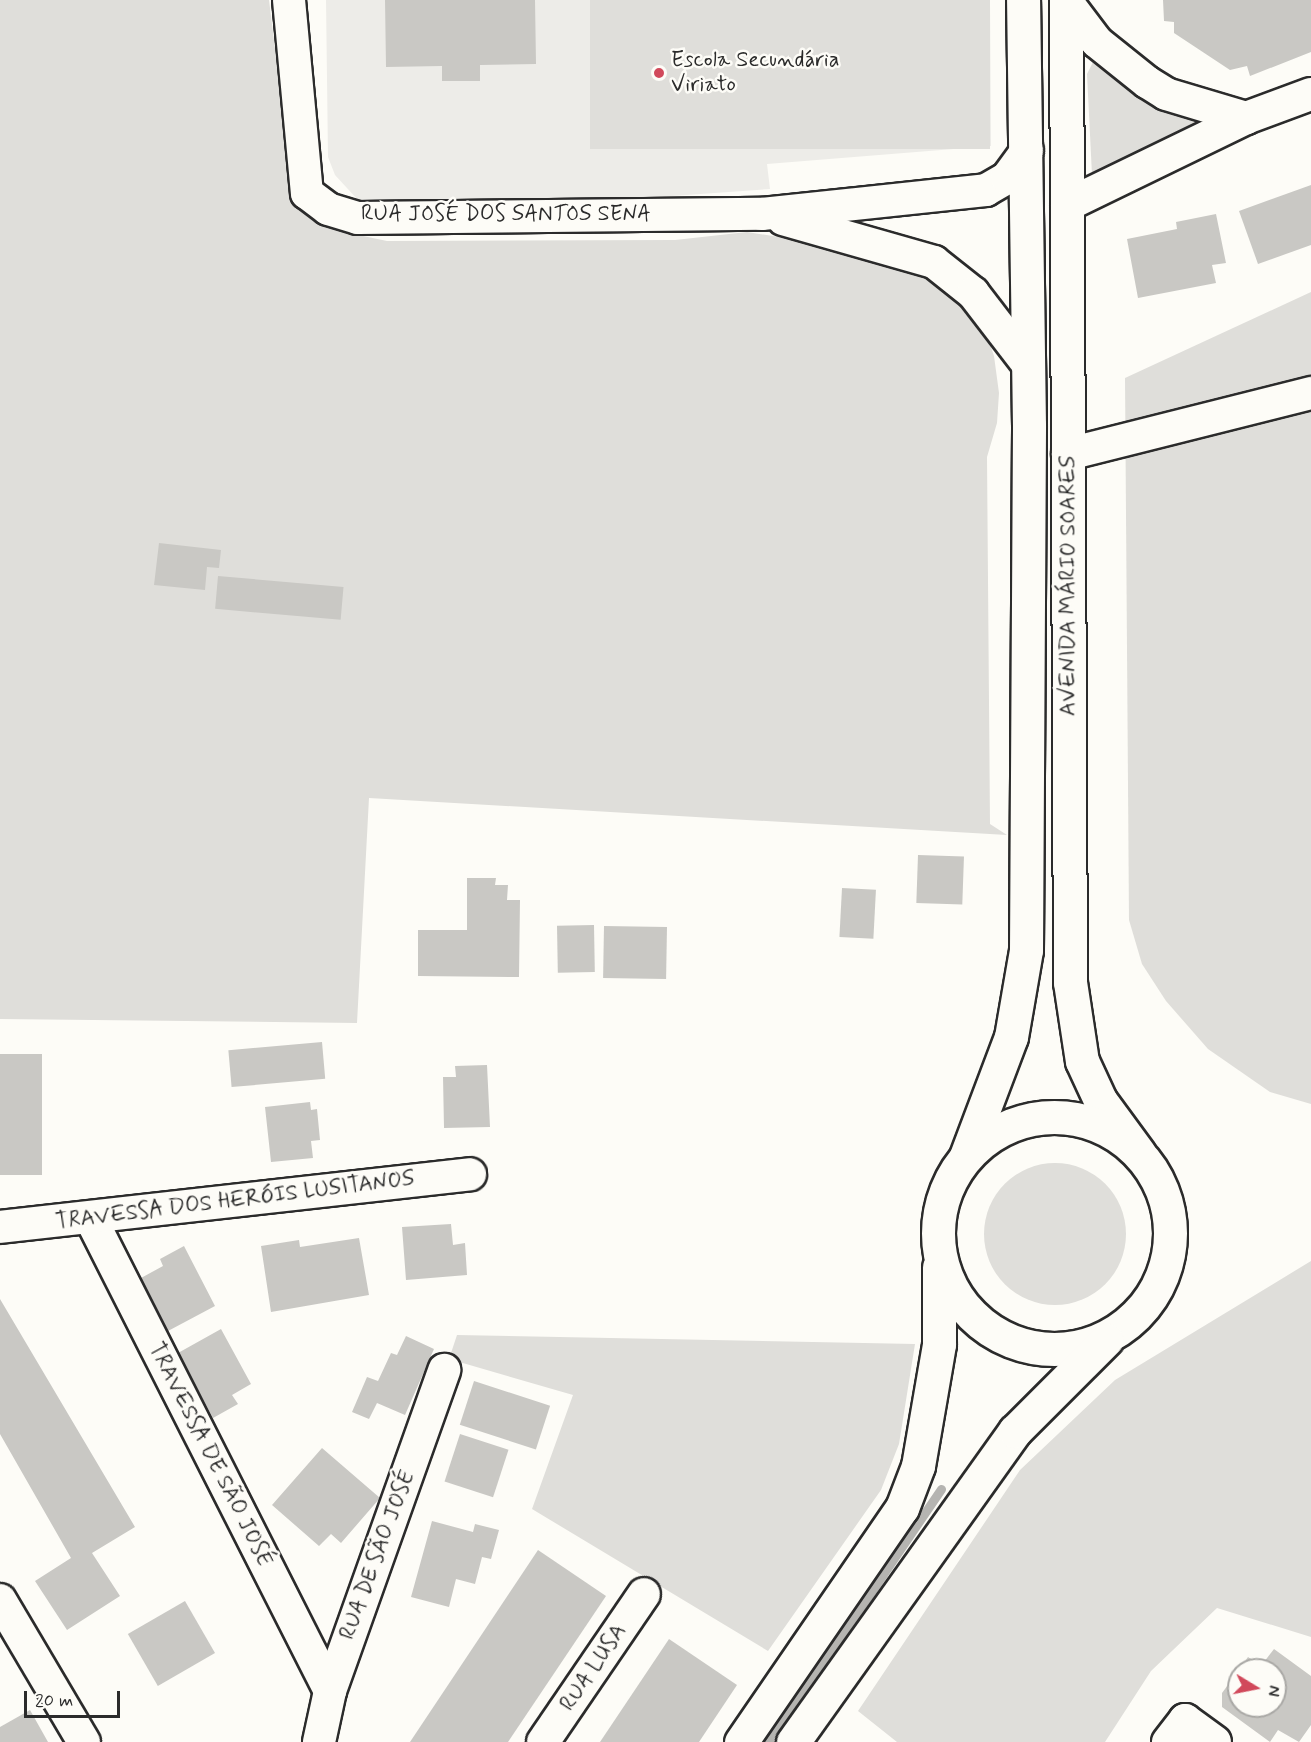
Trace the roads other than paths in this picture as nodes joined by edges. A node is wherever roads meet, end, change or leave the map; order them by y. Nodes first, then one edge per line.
1 (289, 0) edge
2 (1023, 0) edge
3 (1066, 1) edge
4 (1311, 94) edge
5 (1246, 118) junction
6 (1027, 150) junction
7 (1068, 205) junction
8 (762, 214) junction
9 (1027, 363) junction
10 (1311, 393) edge
11 (1068, 454) junction
12 (1139, 1153) junction
13 (966, 1156) junction
14 (470, 1174) dead end
15 (91, 1219) junction
16 (0, 1227) edge
17 (939, 1256) junction
18 (1112, 1334) junction
19 (444, 1370) dead end
20 (644, 1594) dead end
21 (0, 1600) edge
22 (330, 1691) junction
23 (84, 1742) edge
24 (320, 1742) edge
25 (543, 1742) edge
26 (741, 1742) edge
27 (794, 1742) edge
28 (1168, 1742) edge
29 (1215, 1742) edge

1 - 8 street, RUA JOSÉ DOS SANTOS SENA
2 - 6 main road, AVENIDA MÁRIO SOARES
3 - 5 street
3 - 7 main road, AVENIDA MÁRIO SOARES
4 - 5 street
5 - 7 street
6 - 8 street, RUA JOSÉ DOS SANTOS SENA
6 - 9 main road, AVENIDA MÁRIO SOARES
7 - 11 main road, AVENIDA MÁRIO SOARES
8 - 9 street, RUA JOSÉ DOS SANTOS SENA
9 - 13 main road, AVENIDA MÁRIO SOARES
10 - 11 street
11 - 12 main road, AVENIDA MÁRIO SOARES
12 - 13 main road
12 - 18 main road, AVENIDA MÁRIO SOARES
13 - 17 main road
14 - 15 street, TRAVESSA DOS HERÓIS LUSITANOS
15 - 16 street, TRAVESSA DOS HERÓIS LUSITANOS
15 - 22 street, TRAVESSA DE SÃO JOSÉ
17 - 18 main road
17 - 26 main road
18 - 27 main road, AVENIDA MÁRIO SOARES
19 - 22 street, RUA DE SÃO JOSÉ
20 - 25 street, RUA LUSA
21 - 23 street
22 - 24 street, RUA DE SÃO JOSÉ
28 - 29 street

